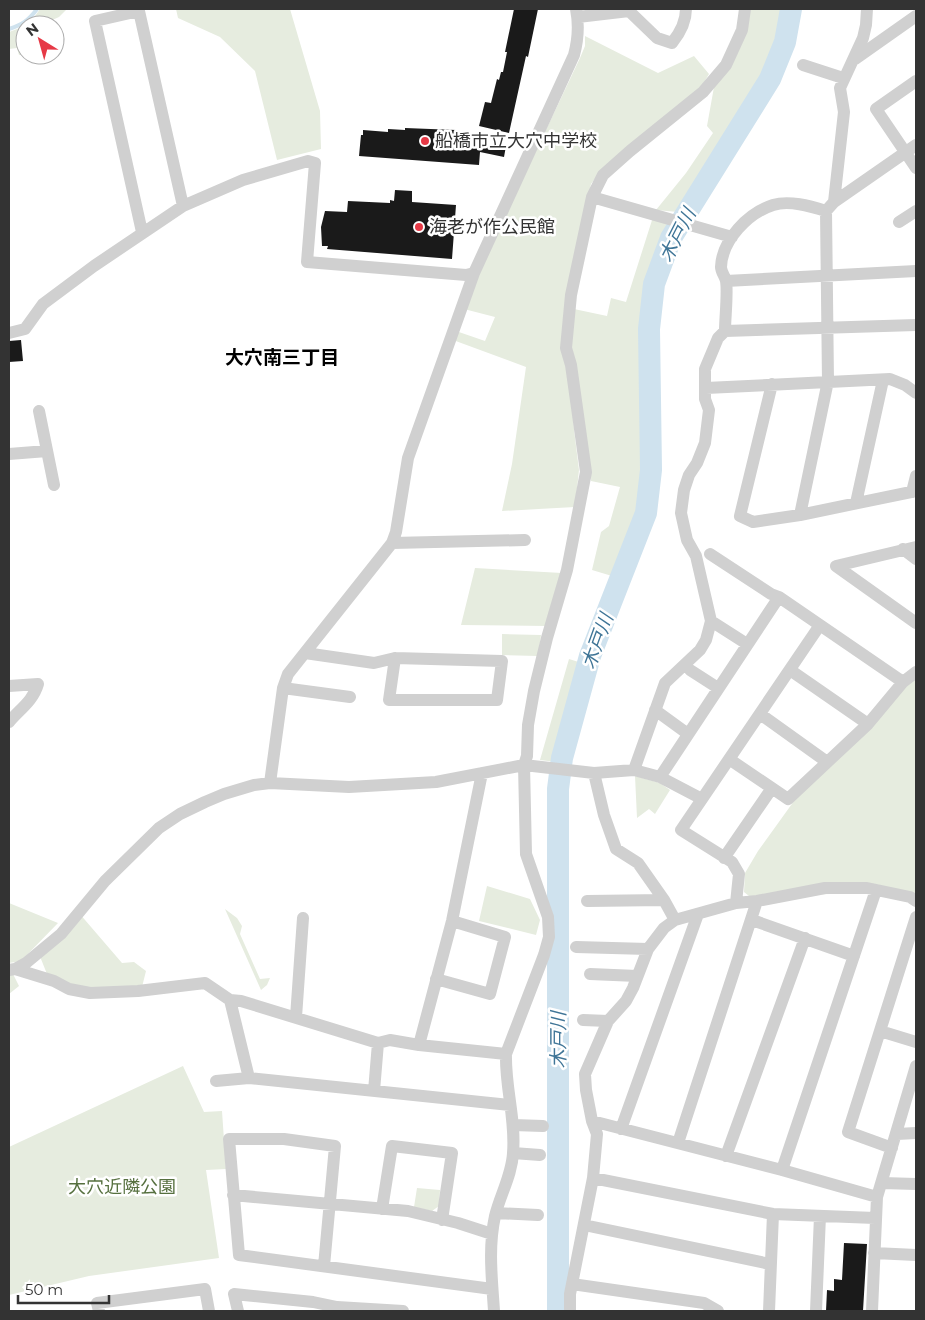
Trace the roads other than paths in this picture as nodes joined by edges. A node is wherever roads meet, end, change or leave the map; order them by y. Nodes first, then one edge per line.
1 (686, 9) edge
2 (745, 9) edge
3 (867, 9) edge
4 (628, 10) edge
5 (577, 13) edge
6 (916, 16) edge
7 (852, 60) junction
8 (803, 65) dead end
9 (844, 78) junction
10 (916, 81) edge
11 (911, 149) edge
12 (916, 168) edge
13 (592, 197) junction
14 (183, 206) junction
15 (830, 206) junction
16 (916, 211) edge
17 (899, 222) dead end
18 (142, 232) junction
19 (723, 234) junction
20 (916, 271) edge
21 (474, 273) junction
22 (826, 276) junction
23 (726, 280) junction
24 (916, 325) edge
25 (827, 328) junction
26 (725, 331) junction
27 (9, 333) edge
28 (883, 380) junction
29 (828, 381) junction
30 (772, 384) junction
31 (706, 388) junction
32 (916, 392) edge
33 (40, 411) dead end
34 (47, 452) junction
35 (9, 454) edge
36 (916, 476) edge
37 (54, 486) dead end
38 (914, 492) edge
39 (856, 503) junction
40 (800, 515) junction
41 (525, 540) dead end
42 (392, 543) junction
43 (916, 547) edge
44 (903, 549) junction
45 (710, 554) dead end
46 (916, 559) edge
47 (779, 597) junction
48 (711, 622) junction
49 (916, 623) edge
50 (820, 625) junction
51 (747, 644) junction
52 (305, 653) junction
53 (395, 658) junction
54 (690, 670) dead end
55 (790, 670) junction
56 (916, 672) edge
57 (902, 682) junction
58 (9, 686) edge
59 (283, 688) junction
60 (718, 688) junction
61 (350, 697) dead end
62 (655, 710) junction
63 (760, 714) junction
64 (9, 722) edge
65 (868, 724) junction
66 (688, 734) junction
67 (729, 759) junction
68 (827, 762) junction
69 (524, 765) junction
70 (634, 770) junction
71 (482, 773) junction
72 (594, 773) junction
73 (660, 777) junction
74 (270, 783) junction
75 (772, 788) junction
76 (702, 799) junction
77 (724, 858) junction
78 (876, 890) junction
79 (664, 900) junction
80 (586, 901) dead end
81 (757, 901) junction
82 (916, 901) edge
83 (736, 903) junction
84 (698, 914) junction
85 (916, 917) edge
86 (303, 918) dead end
87 (675, 920) junction
88 (752, 920) junction
89 (452, 921) junction
90 (805, 938) junction
91 (576, 947) dead end
92 (648, 949) junction
93 (854, 956) junction
94 (12, 970) edge
95 (590, 974) dead end
96 (637, 976) junction
97 (436, 979) junction
98 (230, 1000) junction
99 (296, 1017) junction
100 (583, 1020) dead end
101 (608, 1021) junction
102 (880, 1031) junction
103 (916, 1042) edge
104 (378, 1043) junction
105 (419, 1045) junction
106 (506, 1054) junction
107 (915, 1074) edge
108 (249, 1078) junction
109 (216, 1081) dead end
110 (374, 1090) junction
111 (510, 1105) junction
112 (592, 1121) junction
113 (513, 1125) junction
114 (543, 1126) dead end
115 (621, 1129) junction
116 (916, 1133) edge
117 (897, 1134) junction
118 (678, 1144) junction
119 (892, 1148) junction
120 (513, 1153) junction
121 (540, 1155) dead end
122 (726, 1156) junction
123 (782, 1170) junction
124 (594, 1178) junction
125 (882, 1183) junction
126 (916, 1184) edge
127 (233, 1195) junction
128 (877, 1197) junction
129 (330, 1203) junction
130 (382, 1209) junction
131 (496, 1213) junction
132 (773, 1214) junction
133 (538, 1216) dead end
134 (820, 1216) junction
135 (875, 1218) junction
136 (442, 1220) junction
137 (584, 1225) junction
138 (492, 1234) junction
139 (874, 1253) junction
140 (916, 1255) edge
141 (770, 1264) junction
142 (324, 1266) junction
143 (572, 1284) junction
144 (492, 1289) junction
145 (703, 1307) edge
146 (99, 1311) edge
147 (208, 1311) edge
148 (238, 1311) edge
149 (403, 1311) edge
150 (494, 1311) edge
151 (570, 1311) edge
152 (718, 1311) edge
153 (769, 1311) edge
154 (816, 1311) edge
155 (872, 1311) edge

1 - 4 street
2 - 13 street
3 - 7 street
4 - 5 street
5 - 21 street
6 - 7 street
7 - 9 street
8 - 9 street
9 - 15 street
10 - 11 street
11 - 12 street
11 - 15 street
13 - 19 street
13 - 69 street
14 - 18 street
14 - 18 street
14 - 21 street
15 - 19 street
15 - 22 street
16 - 17 street
18 - 27 street
19 - 23 street
20 - 22 street
21 - 42 street
22 - 23 street
22 - 25 street
23 - 26 street
24 - 25 street
25 - 26 street
25 - 29 street
26 - 31 street
28 - 29 street
28 - 32 street
28 - 39 street
29 - 30 street
29 - 40 street
30 - 31 street
30 - 40 street
31 - 48 street
33 - 34 street
34 - 35 street
34 - 37 street
36 - 38 street
38 - 39 street
39 - 40 street
41 - 42 street
42 - 52 street
43 - 44 street
44 - 46 street
44 - 49 street
45 - 47 street
47 - 50 street
47 - 51 street
48 - 51 street
48 - 62 street
50 - 55 street
50 - 57 street
51 - 60 street
52 - 53 street
52 - 59 street
53 - 53 street
54 - 60 street
55 - 63 street
55 - 65 street
56 - 57 street
57 - 65 street
58 - 64 street
59 - 61 street
59 - 74 street
60 - 66 street
62 - 66 street
62 - 70 street
63 - 67 street
63 - 68 street
65 - 68 street
66 - 73 street
67 - 75 street
67 - 76 street
68 - 75 street
69 - 71 street
69 - 72 street
69 - 106 street
70 - 72 street
70 - 73 street
71 - 74 street
71 - 89 street
72 - 79 street
73 - 76 street
74 - 94 street
75 - 77 street
76 - 77 street
77 - 83 street
78 - 81 street
78 - 82 street
78 - 93 street
79 - 80 street
79 - 87 street
81 - 83 street
81 - 88 street
83 - 84 street
84 - 87 street
84 - 115 street
85 - 102 street
86 - 99 street
87 - 92 street
88 - 90 street
88 - 118 street
89 - 97 street
89 - 97 street
90 - 93 street
90 - 122 street
91 - 92 street
92 - 96 street
93 - 123 street
94 - 98 street
95 - 96 street
96 - 101 street
97 - 105 street
98 - 99 street
98 - 108 street
99 - 104 street
100 - 101 street
101 - 112 street
102 - 103 street
102 - 119 street
104 - 105 street
104 - 110 street
105 - 106 street
106 - 111 street
107 - 117 street
108 - 109 street
108 - 110 street
110 - 111 street
111 - 113 street
112 - 115 street
112 - 124 street
113 - 114 street
113 - 120 street
115 - 118 street
116 - 117 street
117 - 119 street
118 - 122 street
119 - 125 street
120 - 121 street
120 - 131 street
122 - 123 street
123 - 128 street
124 - 132 street
124 - 137 street
125 - 126 street
125 - 128 street
127 - 129 street
127 - 129 street
127 - 142 street
128 - 135 street
129 - 130 street
129 - 142 street
130 - 136 street
130 - 136 street
131 - 133 street
131 - 138 street
132 - 134 street
132 - 141 street
134 - 135 street
134 - 154 street
135 - 139 street
136 - 138 street
137 - 141 street
137 - 143 street
138 - 144 street
139 - 140 street
139 - 155 street
141 - 153 street
142 - 144 street
143 - 145 street
143 - 151 street
144 - 150 street
145 - 152 street
146 - 147 street
148 - 149 street

